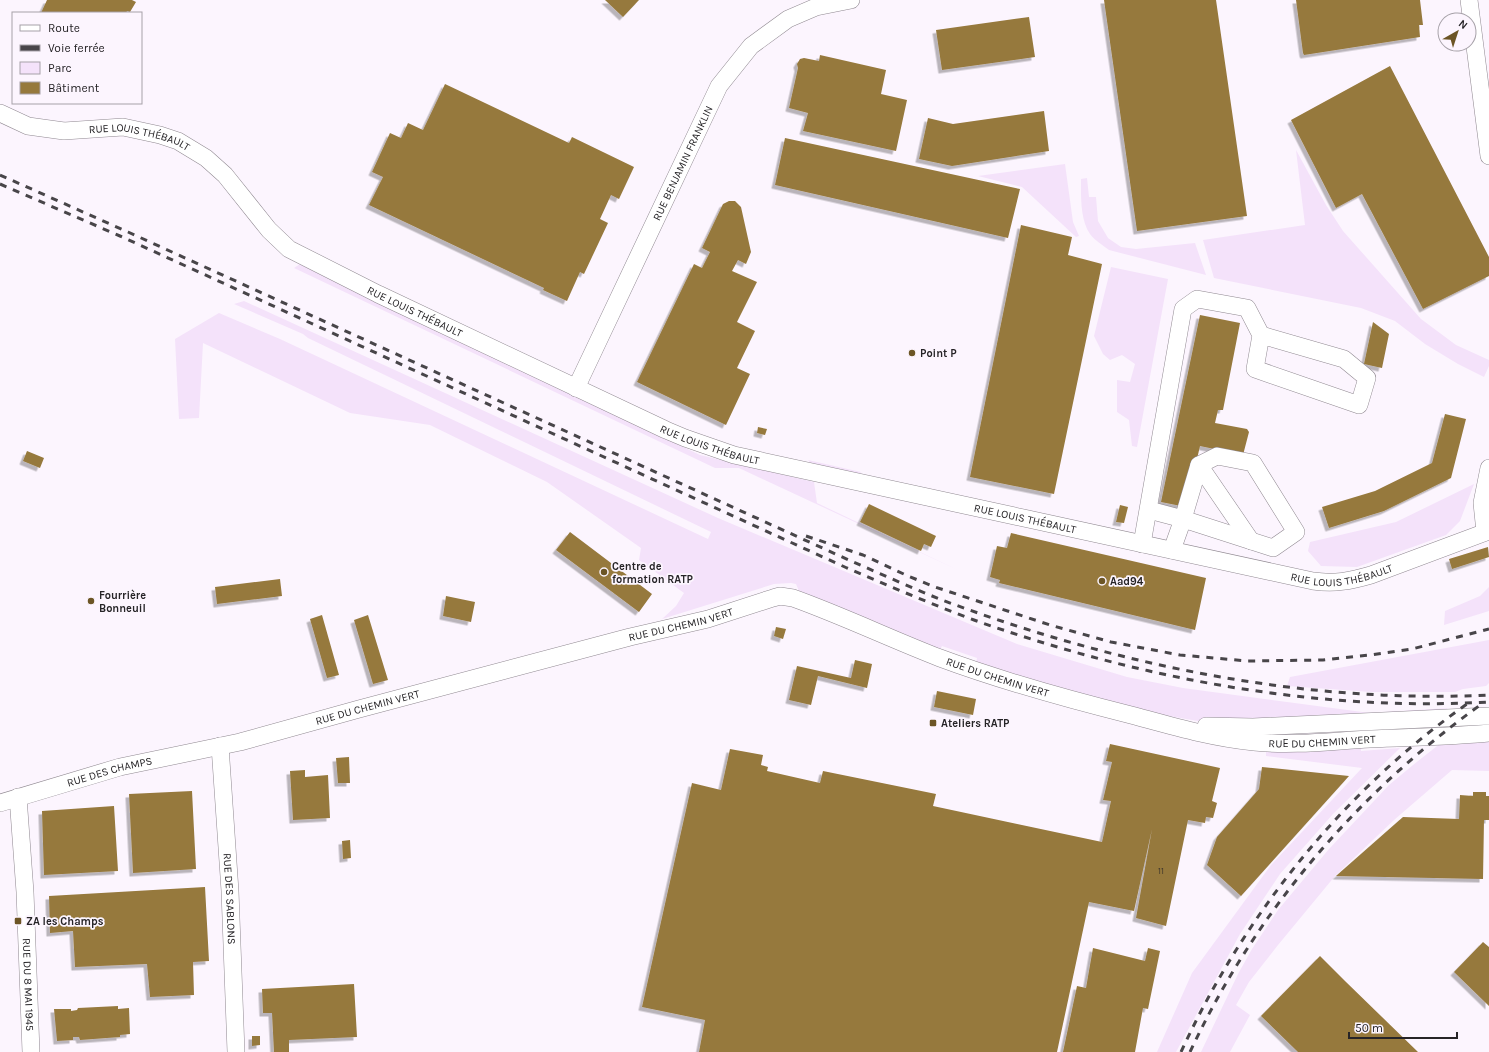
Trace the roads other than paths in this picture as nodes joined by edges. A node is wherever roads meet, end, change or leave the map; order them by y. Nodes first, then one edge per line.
1 (851, 0) edge
2 (1469, 0) edge
3 (0, 113) edge
4 (1489, 156) edge
5 (1261, 335) junction
6 (576, 388) junction
7 (1199, 466) junction
8 (1489, 468) edge
9 (1149, 510) junction
10 (1184, 519) junction
11 (1487, 532) edge
12 (1251, 541) junction
13 (1142, 544) junction
14 (1172, 550) junction
15 (1133, 716) junction
16 (1489, 716) edge
17 (1489, 733) edge
18 (220, 746) junction
19 (18, 797) junction
20 (0, 803) edge
21 (31, 1052) edge
22 (236, 1052) edge

1 - 6 street, RUE BENJAMIN FRANKLIN
2 - 4 street
3 - 6 street, RUE LOUIS THÉBAULT
5 - 5 street
5 - 9 street
6 - 13 street, RUE LOUIS THÉBAULT
7 - 10 street
7 - 12 street
7 - 12 street
8 - 11 street
9 - 10 street
9 - 13 street
10 - 12 street
10 - 14 street
11 - 14 street, RUE LOUIS THÉBAULT
13 - 14 street, RUE LOUIS THÉBAULT
15 - 16 street, RUE DU CHEMIN VERT
15 - 17 street, RUE DU CHEMIN VERT
15 - 18 street, RUE DU CHEMIN VERT
18 - 19 street, RUE DES CHAMPS
18 - 22 street, RUE DES SABLONS
19 - 20 street, RUE DES CHAMPS
19 - 21 street, RUE DU 8 MAI 1945

